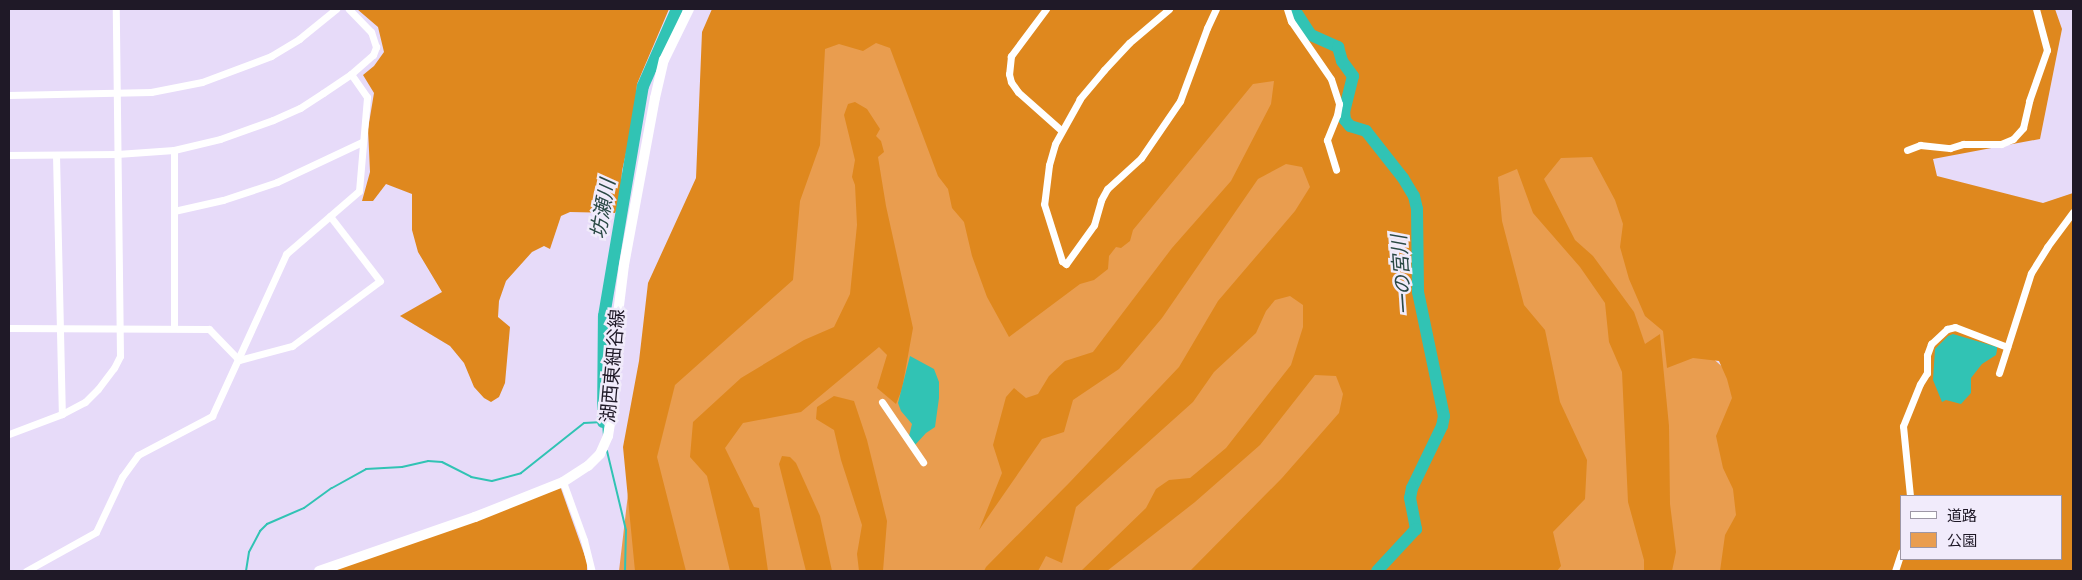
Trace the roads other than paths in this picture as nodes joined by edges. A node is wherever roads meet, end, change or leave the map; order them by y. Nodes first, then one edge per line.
1 (116, 9) edge
2 (336, 9) edge
3 (349, 9) edge
4 (689, 9) edge
5 (1046, 9) edge
6 (1169, 9) edge
7 (1216, 9) edge
8 (1287, 9) edge
9 (2036, 9) edge
10 (351, 74) junction
11 (118, 94) junction
12 (9, 95) edge
13 (1061, 130) junction
14 (362, 142) junction
15 (174, 150) junction
16 (1907, 150) dead end
17 (117, 154) junction
18 (9, 155) edge
19 (56, 155) junction
20 (1336, 170) dead end
21 (174, 210) junction
22 (2073, 212) edge
23 (330, 216) junction
24 (9, 328) edge
25 (119, 328) junction
26 (174, 328) junction
27 (58, 329) junction
28 (2007, 348) junction
29 (239, 360) junction
30 (1999, 373) dead end
31 (882, 402) dead end
32 (62, 414) junction
33 (9, 434) edge
34 (923, 462) dead end
35 (563, 482) junction
36 (1910, 495) edge
37 (1900, 555) edge
38 (26, 571) edge
39 (319, 571) edge
40 (592, 571) edge
41 (1894, 571) edge

1 - 11 street
2 - 11 street
3 - 10 street
4 - 35 main road, 湖西東細谷線
5 - 13 street
6 - 13 street
7 - 13 street
8 - 20 street
9 - 16 street
10 - 14 street
10 - 15 street
11 - 12 street
11 - 17 street
14 - 21 street
14 - 23 street
15 - 17 street
15 - 21 street
17 - 19 street
17 - 25 street
18 - 19 street
19 - 27 street
21 - 26 street
22 - 28 street
23 - 29 street
23 - 29 street
24 - 27 street
25 - 26 street
25 - 27 street
25 - 32 street
26 - 29 street
27 - 32 street
28 - 30 street
28 - 36 street
29 - 38 street
31 - 34 street
32 - 33 street
35 - 39 main road, 湖西東細谷線
35 - 40 street
37 - 41 street

